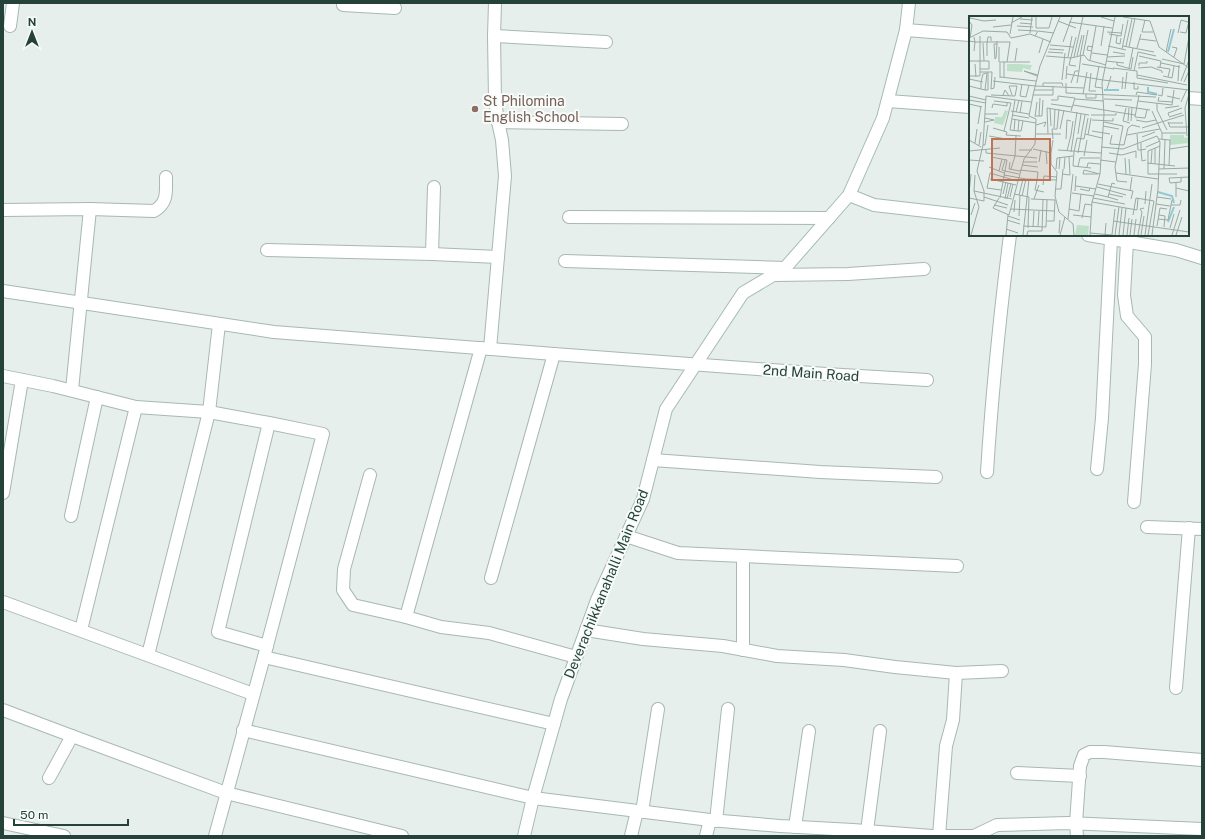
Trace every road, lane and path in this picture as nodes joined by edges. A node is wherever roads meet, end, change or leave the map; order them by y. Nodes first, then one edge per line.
1 (13, 3) edge
2 (343, 3) edge
3 (495, 3) edge
4 (909, 3) edge
5 (395, 8) dead end
6 (10, 26) dead end
7 (906, 30) junction
8 (969, 35) edge
9 (494, 36) junction
10 (606, 42) dead end
11 (1189, 98) edge
12 (1202, 99) edge
13 (888, 100) junction
14 (969, 108) edge
15 (498, 122) junction
16 (622, 124) dead end
17 (166, 177) dead end
18 (434, 187) dead end
19 (849, 195) junction
20 (90, 209) junction
21 (3, 210) edge
22 (969, 216) edge
23 (570, 217) dead end
24 (829, 218) junction
25 (1010, 236) edge
26 (1094, 236) edge
27 (1111, 239) junction
28 (1145, 240) edge
29 (1127, 242) junction
30 (267, 250) dead end
31 (432, 254) junction
32 (498, 257) junction
33 (1202, 258) edge
34 (565, 261) dead end
35 (785, 268) junction
36 (924, 269) dead end
37 (773, 275) junction
38 (3, 291) edge
39 (80, 303) junction
40 (219, 324) junction
41 (485, 349) junction
42 (554, 354) junction
43 (696, 364) junction
44 (3, 376) edge
45 (22, 380) junction
46 (927, 380) dead end
47 (72, 390) junction
48 (97, 397) junction
49 (136, 407) junction
50 (209, 412) junction
51 (269, 422) junction
52 (653, 460) junction
53 (1097, 469) dead end
54 (986, 472) dead end
55 (370, 476) dead end
56 (936, 477) dead end
57 (3, 493) edge
58 (1134, 502) dead end
59 (72, 516) dead end
60 (1147, 527) dead end
61 (1189, 528) junction
62 (1202, 529) edge
63 (626, 536) junction
64 (743, 556) junction
65 (957, 566) dead end
66 (490, 578) dead end
67 (3, 602) edge
68 (406, 617) junction
69 (81, 630) junction
70 (586, 630) junction
71 (743, 650) junction
72 (265, 651) junction
73 (148, 655) junction
74 (576, 657) junction
75 (1002, 671) dead end
76 (956, 673) junction
77 (1176, 688) dead end
78 (253, 694) junction
79 (658, 709) dead end
80 (728, 709) dead end
81 (3, 710) edge
82 (554, 724) junction
83 (243, 730) junction
84 (809, 731) dead end
85 (880, 731) dead end
86 (72, 736) junction
87 (1202, 760) edge
88 (1018, 772) dead end
89 (1080, 776) junction
90 (50, 778) dead end
91 (226, 793) junction
92 (533, 798) junction
93 (640, 812) junction
94 (713, 820) junction
95 (3, 823) edge
96 (1076, 823) junction
97 (795, 827) junction
98 (1202, 829) edge
99 (779, 831) edge
100 (867, 831) junction
101 (853, 833) edge
102 (64, 836) edge
103 (215, 836) edge
104 (402, 836) edge
105 (524, 836) edge
106 (631, 836) edge
107 (706, 836) edge
108 (932, 836) edge
109 (939, 836) edge
110 (1076, 836) edge

1 - 6 street
2 - 5 street
3 - 9 street
4 - 7 street, Deverachikkanahalli Main Road
7 - 8 street
7 - 13 street, Deverachikkanahalli Main Road
9 - 10 street
9 - 15 street
11 - 12 street
13 - 14 street
13 - 19 street, Deverachikkanahalli Main Road
15 - 16 street
15 - 32 street
17 - 20 street
18 - 31 street
19 - 22 street
19 - 24 street, Deverachikkanahalli Main Road
20 - 21 street
20 - 39 street
23 - 24 street
24 - 35 street, Deverachikkanahalli Main Road
25 - 54 street
26 - 27 street
27 - 29 street
27 - 53 street
28 - 29 street
28 - 33 street
29 - 58 street
30 - 31 street
31 - 32 street
32 - 41 street
34 - 35 street
35 - 37 street, Deverachikkanahalli Main Road
36 - 37 street
37 - 43 street, Deverachikkanahalli Main Road
38 - 39 street, 2nd Main Road
39 - 40 street, 2nd Main Road
39 - 47 street
40 - 41 street, 2nd Main Road
40 - 50 street
41 - 42 street, 2nd Main Road
41 - 68 street
42 - 43 street, 2nd Main Road
42 - 66 street
43 - 46 street, 2nd Main Road
43 - 52 street, Deverachikkanahalli Main Road
44 - 45 street
45 - 47 street
45 - 57 street
47 - 48 street
48 - 49 street
48 - 59 street
49 - 50 street
49 - 69 street
50 - 51 street
50 - 73 street
51 - 72 street
51 - 72 street
52 - 56 street
52 - 63 street, Deverachikkanahalli Main Road
55 - 68 street
60 - 61 street
61 - 62 street
61 - 77 street
63 - 64 street
63 - 70 street, Deverachikkanahalli Main Road
64 - 65 street
64 - 71 street
67 - 69 street
68 - 74 street
69 - 73 street
70 - 71 street
70 - 74 street, Deverachikkanahalli Main Road
71 - 76 street
72 - 78 street
72 - 82 street
73 - 78 street
74 - 82 street, Deverachikkanahalli Main Road
75 - 76 street
76 - 109 street
78 - 83 street
79 - 93 street
80 - 94 street
81 - 86 street
82 - 92 street, Deverachikkanahalli Main Road
83 - 91 street
83 - 92 street
84 - 97 street
85 - 100 street
86 - 90 street
86 - 91 street
87 - 89 street
88 - 89 street
89 - 96 street
91 - 103 street
91 - 104 street
92 - 93 street
92 - 105 street, Deverachikkanahalli Main Road
93 - 94 street
93 - 106 street
94 - 99 street
94 - 107 street
95 - 102 street
96 - 98 street
96 - 109 street
96 - 110 street
97 - 99 street
97 - 101 street
100 - 101 street
100 - 108 street
108 - 109 street

